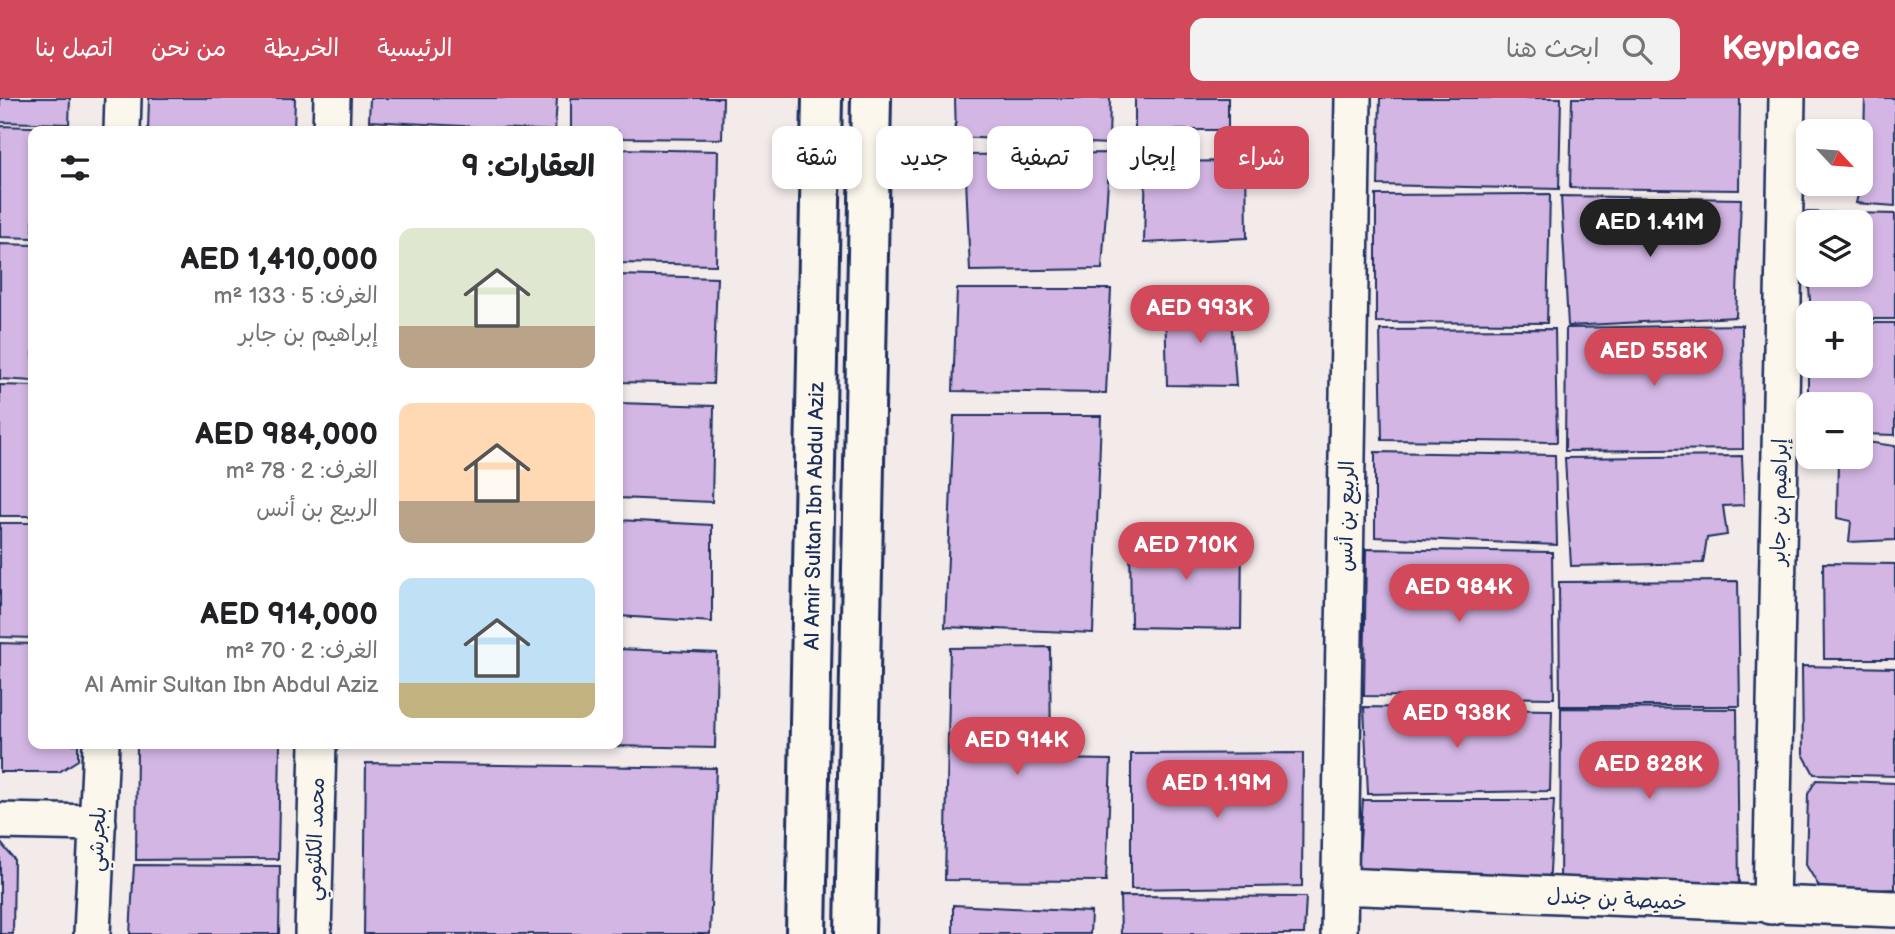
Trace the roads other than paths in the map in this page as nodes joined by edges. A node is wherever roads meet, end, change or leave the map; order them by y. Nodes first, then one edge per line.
1 (123, 98) edge
2 (332, 98) edge
3 (822, 98) edge
4 (871, 98) edge
5 (1353, 98) edge
6 (1787, 98) edge
7 (122, 126) edge
8 (331, 126) edge
9 (101, 749) edge
10 (318, 749) edge
11 (0, 821) edge
12 (98, 823) junction
13 (1339, 886) junction
14 (1771, 906) junction
15 (1895, 909) edge
16 (92, 934) edge
17 (313, 934) edge
18 (806, 934) edge
19 (855, 934) edge
20 (1339, 934) edge

1 - 7 street
2 - 8 street
3 - 18 street, Al Amir Sultan Ibn Abdul Aziz
4 - 19 street
5 - 13 street, الربيع بن أنس
6 - 14 street, إبراهيم بن جابر
9 - 12 street, بلجرشي
10 - 17 street, محمد الكلثومي
11 - 12 street
12 - 16 street, بلجرشي
13 - 14 street, خميصة بن جندل
13 - 20 street, الربيع بن أنس
14 - 15 street, خميصة بن جندل

